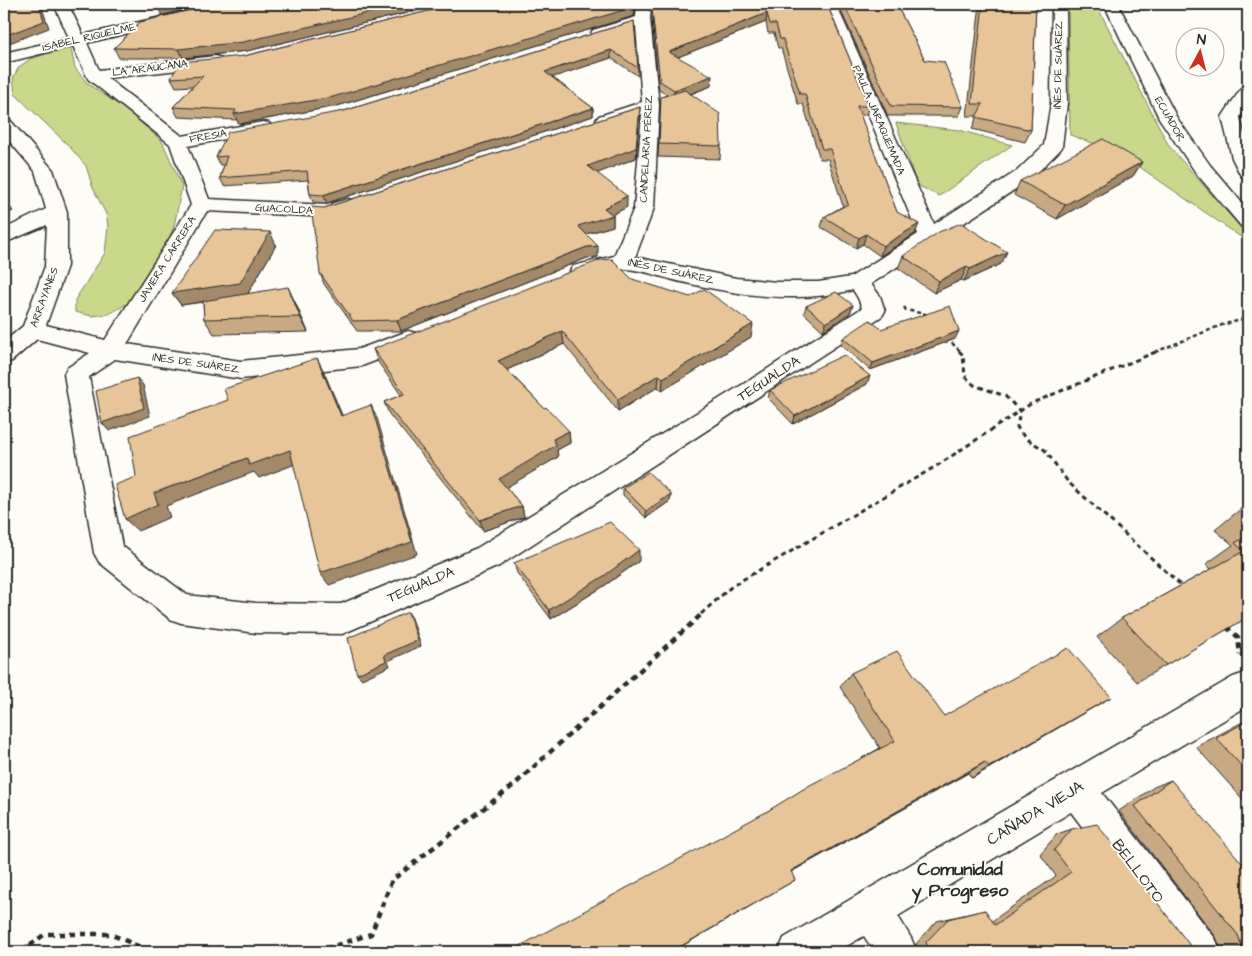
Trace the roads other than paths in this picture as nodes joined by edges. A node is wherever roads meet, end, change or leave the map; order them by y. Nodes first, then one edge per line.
1 (61, 4) edge
2 (234, 4) edge
3 (829, 4) edge
4 (1059, 4) edge
5 (1111, 4) edge
6 (643, 12) edge
7 (586, 37) edge
8 (76, 40) junction
9 (4, 58) edge
10 (228, 60) edge
11 (94, 76) junction
12 (1248, 91) edge
13 (650, 105) junction
14 (283, 123) edge
15 (4, 124) edge
16 (585, 127) edge
17 (178, 142) junction
18 (1248, 172) edge
19 (364, 200) edge
20 (201, 205) junction
21 (57, 212) junction
22 (1246, 217) edge
23 (929, 236) junction
24 (4, 237) edge
25 (623, 261) junction
26 (560, 279) edge
27 (864, 289) junction
28 (33, 330) junction
29 (425, 332) edge
30 (111, 350) junction
31 (4, 355) edge
32 (1246, 691) edge
33 (1076, 789) junction
34 (871, 910) junction
35 (798, 952) edge
36 (897, 952) edge
37 (1201, 952) edge

1 - 8 street
2 - 8 street, ISABEL RIQUELME
3 - 23 street, PAULA JARAQUEMADA
4 - 23 street, INÉS DE SUÁREZ
5 - 22 street, ECUADOR
6 - 7 street
6 - 13 street, CANDELARIA PÉREZ
8 - 9 street, ISABEL RIQUELME
8 - 11 street
10 - 11 street, LA ARAUCANA
11 - 17 street
12 - 18 street
13 - 16 street
13 - 25 street, CANDELARIA PÉREZ
14 - 17 street, FRESIA
15 - 21 street, ARRAYANES
17 - 20 street, JAVIERA CARRERA
19 - 20 street, GUACOLDA
20 - 30 street, JAVIERA CARRERA
21 - 24 street
21 - 28 street, ARRAYANES
23 - 27 street, INÉS DE SUÁREZ
25 - 26 street, INÉS DE SUÁREZ
25 - 27 street, INÉS DE SUÁREZ
27 - 30 street, TEGUALDA
28 - 30 street, INÉS DE SUÁREZ
28 - 31 street, ARRAYANES
29 - 30 street, INÉS DE SUÁREZ
32 - 33 street, CAÑADA VIEJA
33 - 34 street, CAÑADA VIEJA
33 - 37 street, BELLOTO
34 - 35 street, CAÑADA VIEJA
34 - 36 street

